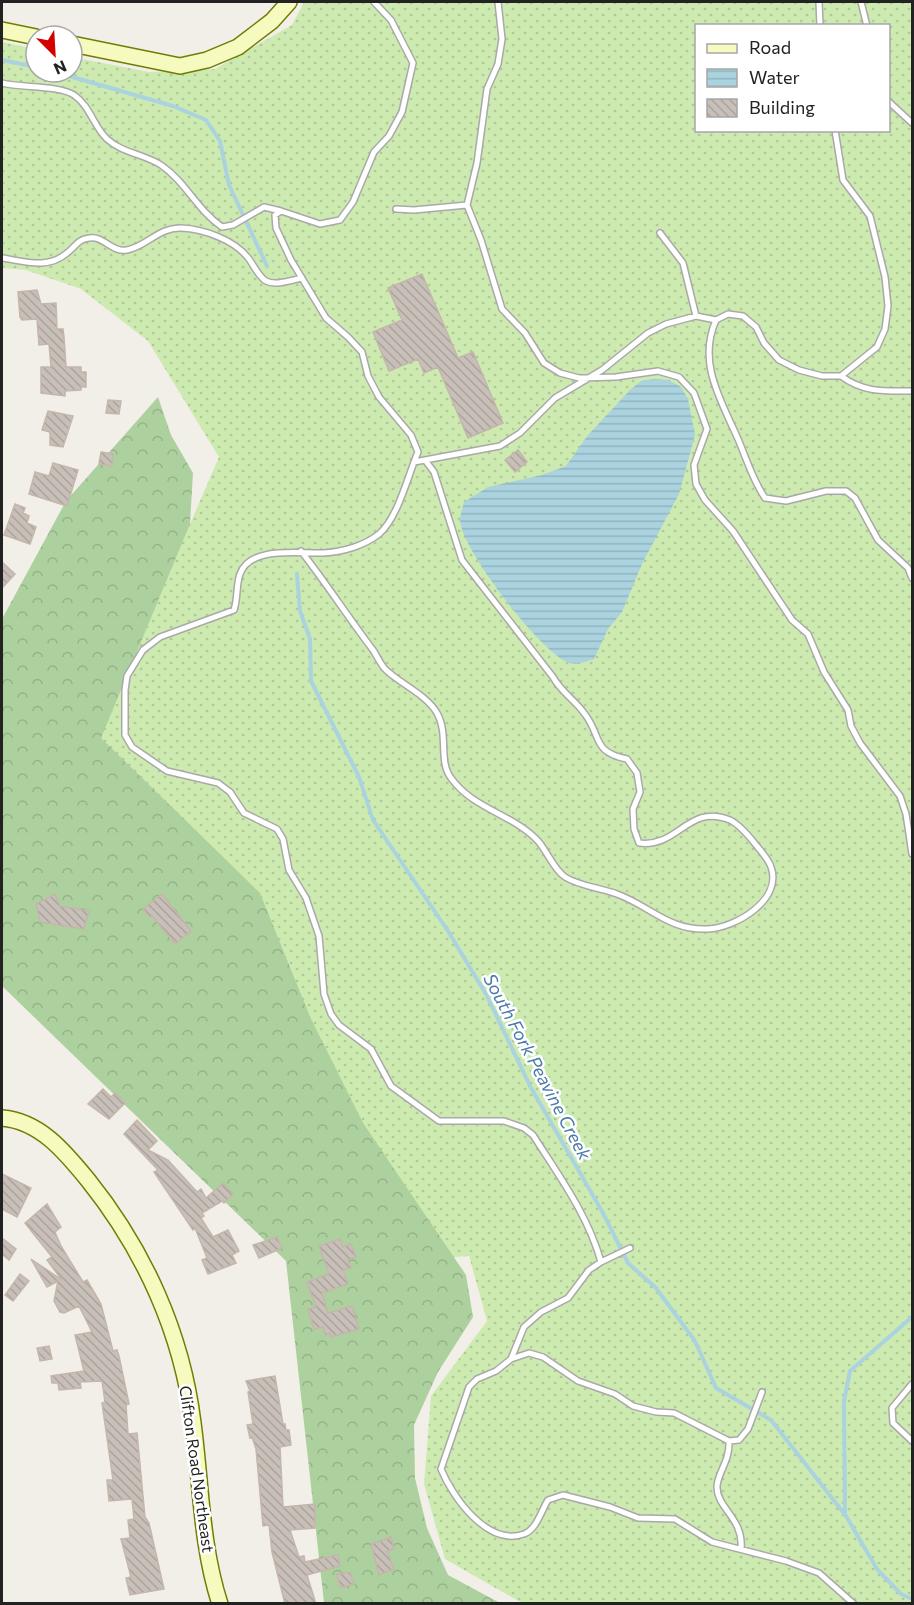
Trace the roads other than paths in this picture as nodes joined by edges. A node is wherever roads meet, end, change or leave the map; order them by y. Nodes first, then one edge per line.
1 (288, 2) edge
2 (374, 2) edge
3 (498, 2) edge
4 (819, 2) edge
5 (861, 2) edge
6 (820, 24) edge
7 (866, 24) edge
8 (2, 30) edge
9 (24, 35) edge
10 (84, 46) edge
11 (2, 83) edge
12 (890, 103) edge
13 (912, 123) edge
14 (835, 132) edge
15 (467, 205) junction
16 (396, 209) dead end
17 (281, 211) junction
18 (660, 233) dead end
19 (2, 258) edge
20 (302, 279) junction
21 (696, 316) junction
22 (716, 320) junction
23 (841, 376) junction
24 (587, 377) junction
25 (912, 391) edge
26 (424, 460) junction
27 (414, 462) junction
28 (301, 551) junction
29 (912, 578) edge
30 (912, 854) edge
31 (2, 1118) edge
32 (630, 1248) dead end
33 (601, 1262) junction
34 (511, 1359) junction
35 (912, 1384) edge
36 (762, 1392) dead end
37 (729, 1441) junction
38 (912, 1441) edge
39 (741, 1549) junction
40 (220, 1604) edge
41 (854, 1604) edge

1 - 10 street
2 - 17 lane
3 - 15 lane
4 - 6 lane
5 - 7 lane
8 - 9 street
11 - 17 lane
12 - 13 lane
14 - 23 lane
15 - 16 lane
15 - 24 lane
17 - 20 lane
18 - 21 lane
19 - 20 lane
20 - 27 lane
21 - 22 lane
21 - 24 lane
22 - 23 lane
22 - 29 lane
23 - 25 lane
24 - 26 lane
24 - 30 lane
26 - 27 lane
26 - 28 lane
27 - 28 lane
28 - 33 lane
31 - 40 street, Clifton Road Northeast
32 - 33 lane
33 - 34 lane
34 - 37 lane
34 - 39 lane
35 - 38 lane
36 - 37 lane
37 - 39 lane
39 - 41 lane

